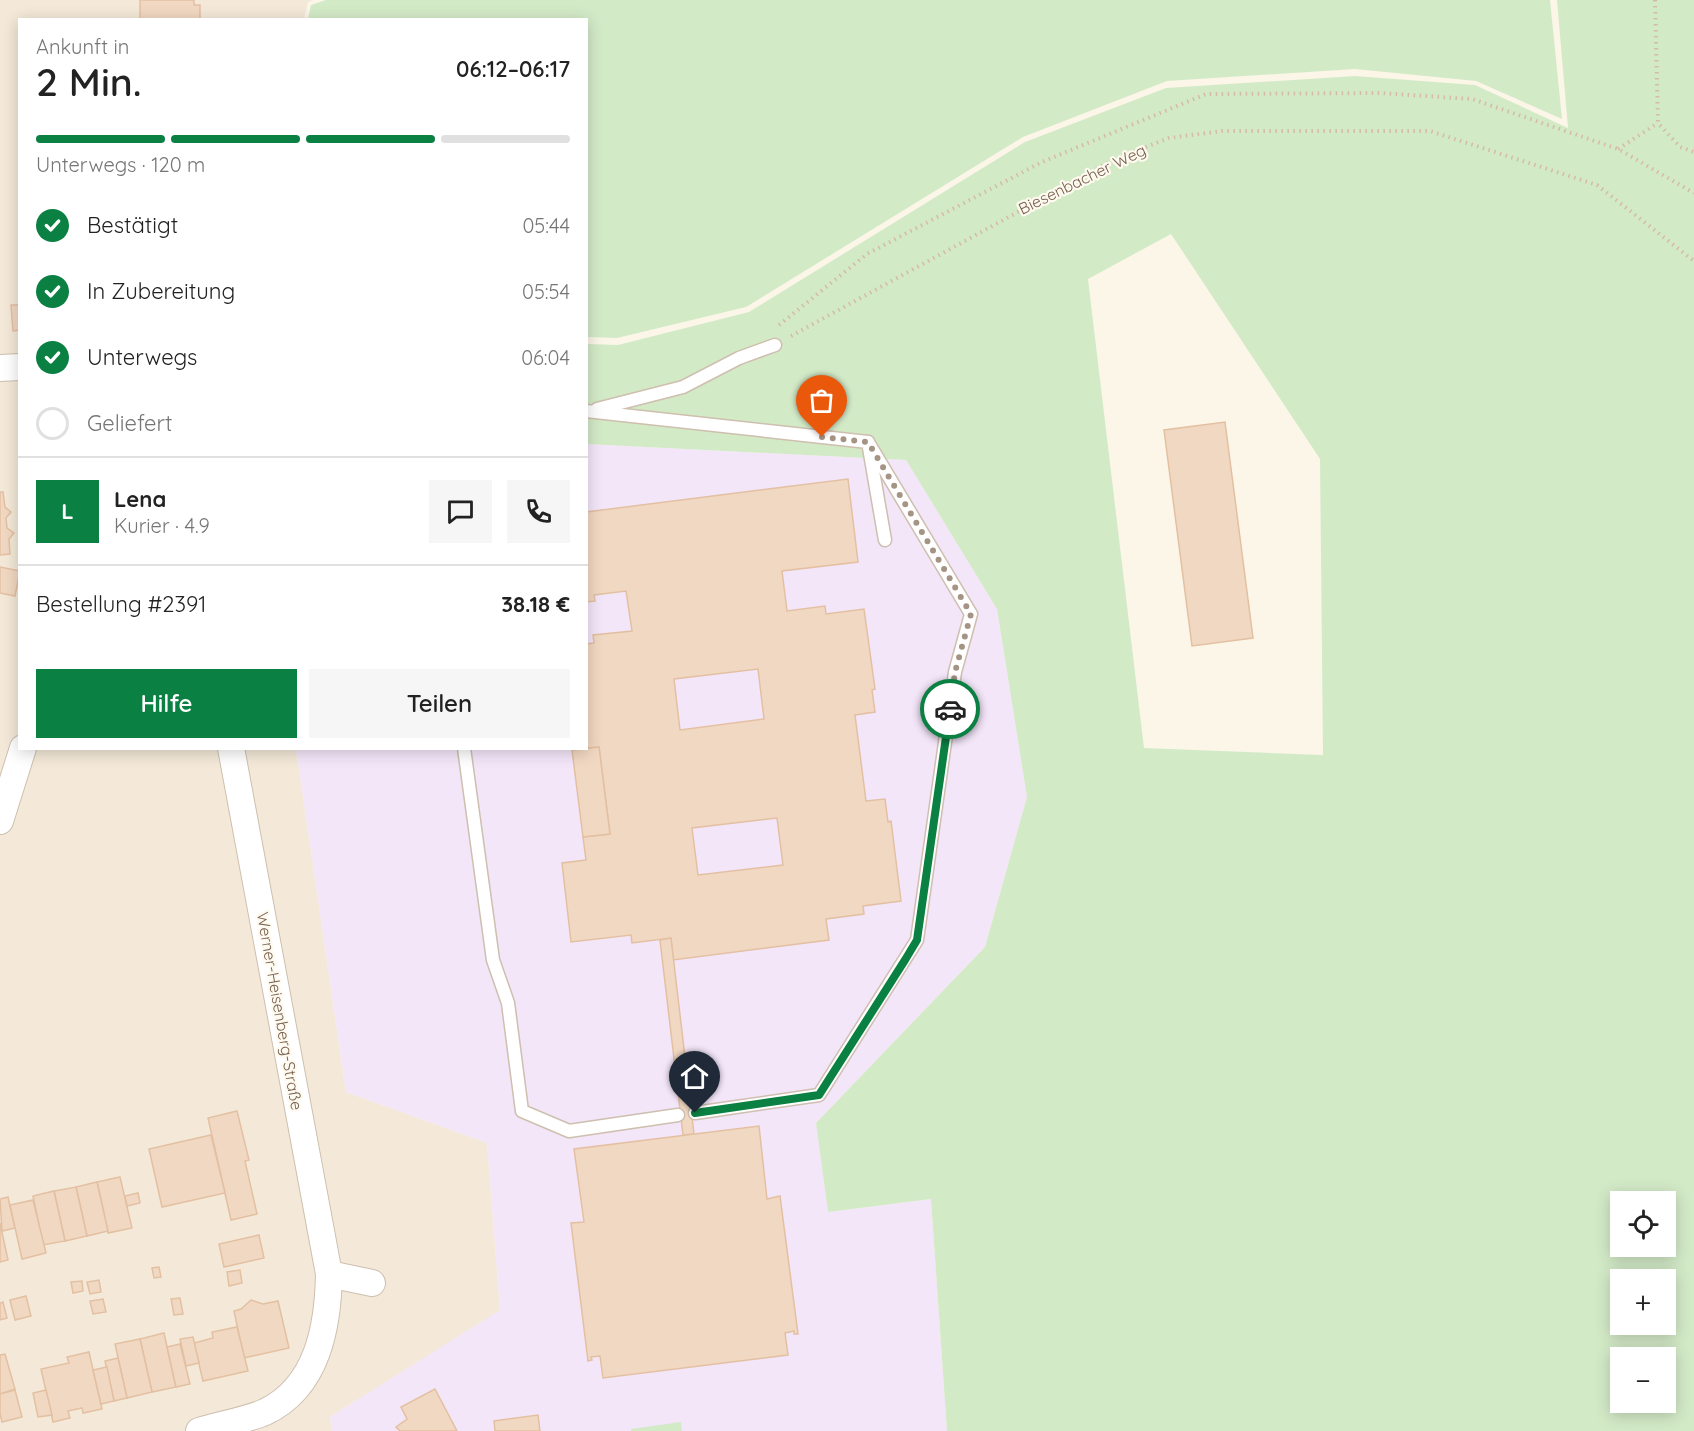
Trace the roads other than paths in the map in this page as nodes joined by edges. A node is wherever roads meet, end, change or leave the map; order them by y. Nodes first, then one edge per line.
1 (775, 345) road end
2 (18, 367) edge
3 (0, 368) edge
4 (588, 411) edge
5 (588, 411) edge
6 (868, 442) junction
7 (885, 540) dead end
8 (22, 750) edge
9 (231, 750) edge
10 (464, 750) edge
11 (0, 821) edge
12 (695, 1113) dead end
13 (678, 1115) dead end
14 (329, 1274) junction
15 (372, 1283) dead end
16 (199, 1431) edge

1 - 4 lane
2 - 3 street
5 - 6 lane
6 - 7 lane
6 - 12 lane
8 - 11 street
9 - 14 street, Werner-Heisenberg-Straße
10 - 13 lane
14 - 15 street
14 - 16 street, Werner-Heisenberg-Straße

